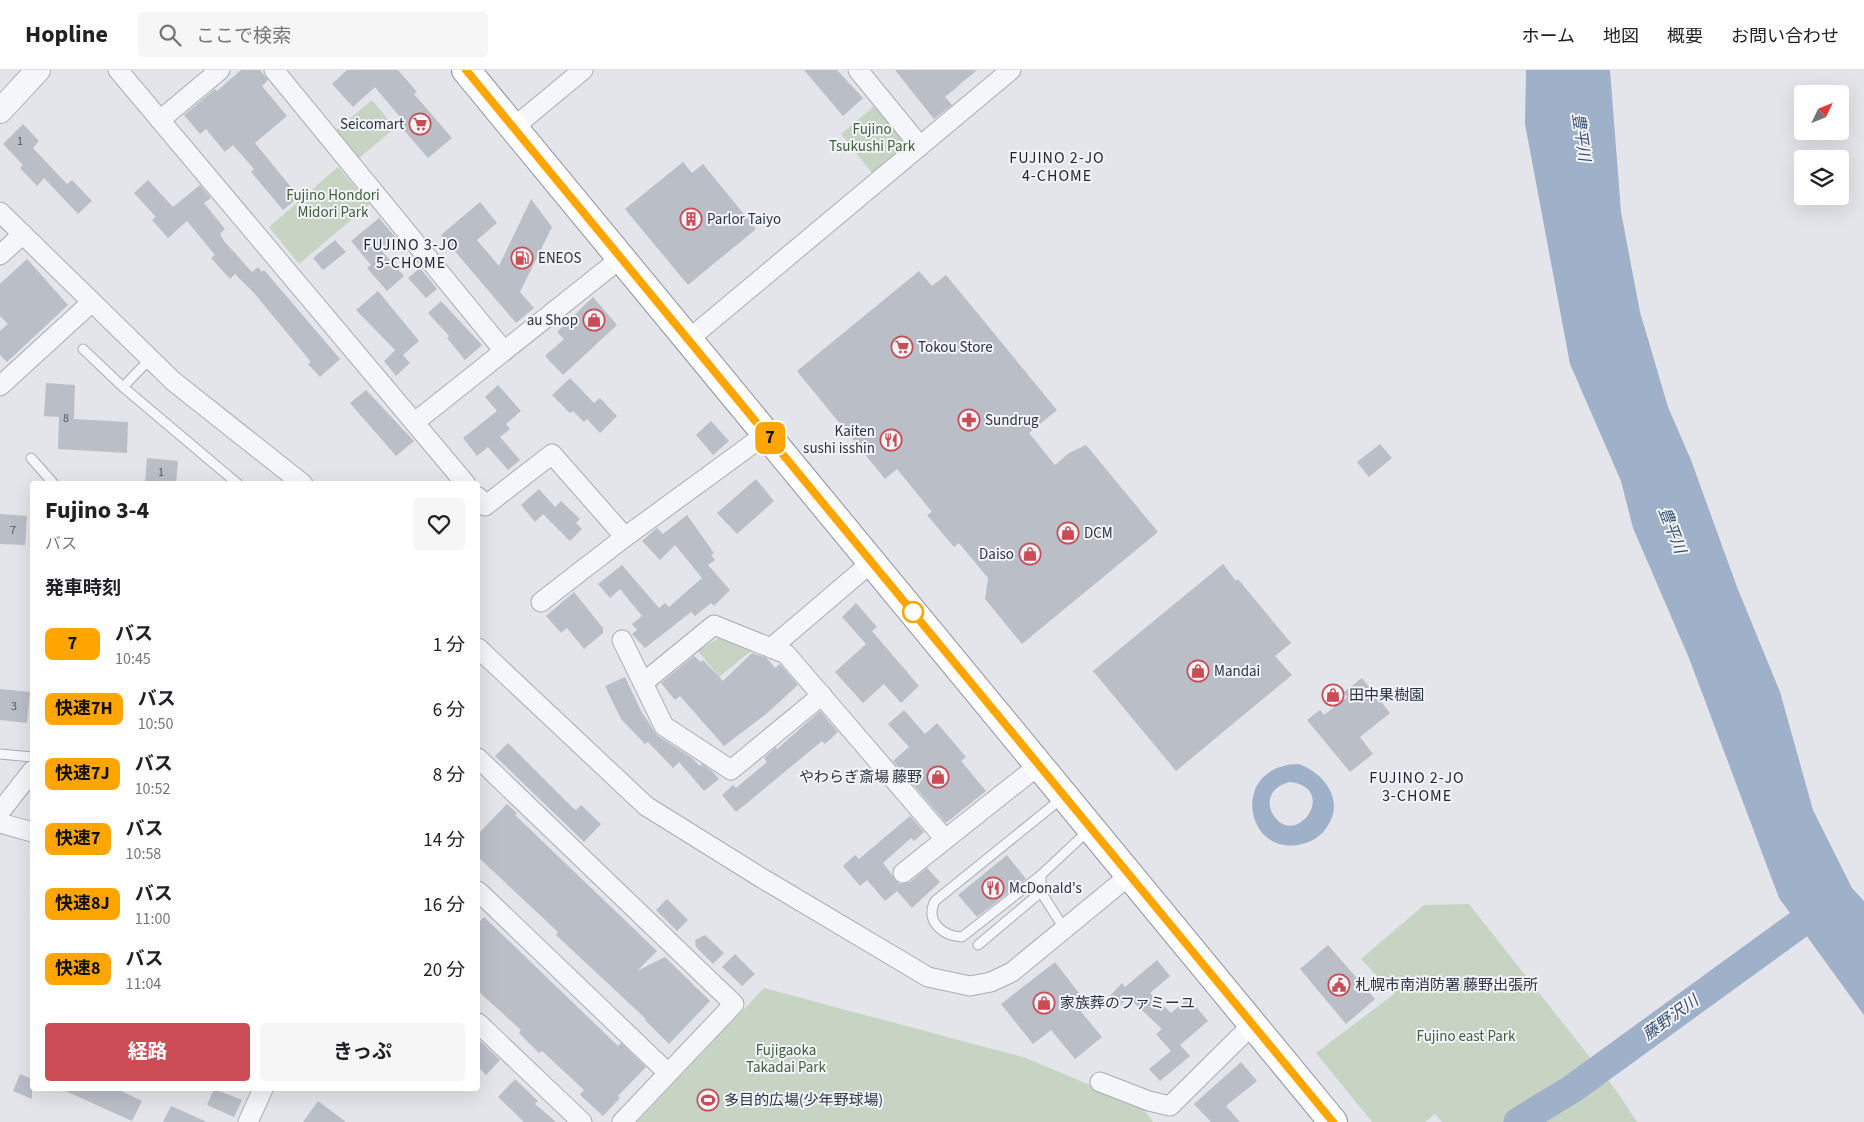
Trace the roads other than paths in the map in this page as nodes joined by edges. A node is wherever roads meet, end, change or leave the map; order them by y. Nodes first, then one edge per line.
1 (38, 70) edge
2 (118, 70) edge
3 (220, 70) edge
4 (274, 70) edge
5 (466, 70) edge
6 (583, 70) edge
7 (858, 70) edge
8 (1002, 73) edge
9 (0, 111) edge
10 (160, 120) junction
11 (514, 128) junction
12 (920, 146) junction
13 (0, 212) edge
14 (23, 234) junction
15 (0, 255) edge
16 (621, 258) junction
17 (92, 302) junction
18 (689, 339) junction
19 (84, 349) dead end
20 (504, 351) junction
21 (150, 359) junction
22 (0, 386) edge
23 (123, 387) junction
24 (415, 422) junction
25 (766, 434) junction
26 (31, 458) dead end
27 (51, 481) edge
28 (234, 481) edge
29 (299, 481) edge
30 (464, 481) edge
31 (480, 500) edge
32 (625, 537) junction
33 (872, 562) junction
34 (541, 602) dead end
35 (622, 640) dead end
36 (771, 648) junction
37 (480, 650) edge
38 (642, 684) junction
39 (822, 695) junction
40 (0, 754) edge
41 (30, 757) edge
42 (480, 760) edge
43 (1039, 765) junction
44 (30, 774) edge
45 (1065, 796) junction
46 (0, 812) edge
47 (0, 823) edge
48 (1091, 828) junction
49 (30, 831) edge
50 (945, 839) junction
51 (903, 873) dead end
52 (1041, 875) junction
53 (1130, 875) junction
54 (1041, 892) junction
55 (480, 893) edge
56 (1065, 930) junction
57 (978, 945) dead end
58 (1253, 1024) junction
59 (480, 1025) edge
60 (668, 1073) junction
61 (1100, 1082) dead end
62 (262, 1091) edge
63 (248, 1122) edge
64 (582, 1122) edge
65 (622, 1122) edge
66 (1333, 1122) edge

1 - 9 street
2 - 10 street
3 - 10 street
4 - 20 street
5 - 11 highway
6 - 11 street
7 - 12 street
8 - 12 street
10 - 24 street
11 - 16 highway
12 - 18 street
13 - 14 street
14 - 15 street
14 - 17 street
16 - 18 highway
16 - 20 street
17 - 21 street
17 - 22 street
18 - 25 highway
19 - 23 lane
20 - 24 street
21 - 23 lane
21 - 29 street
23 - 28 lane
24 - 30 street
25 - 32 street
25 - 33 highway
26 - 27 lane
31 - 32 street
32 - 34 street
33 - 36 street
33 - 43 highway
35 - 38 street
36 - 38 street
36 - 39 street
37 - 56 street
38 - 39 street
39 - 50 street
40 - 41 lane
42 - 60 street
43 - 45 highway
43 - 50 street
44 - 46 street
45 - 48 highway
45 - 52 lane
47 - 49 street
48 - 52 lane
48 - 53 highway
50 - 51 street
52 - 54 lane
53 - 56 street
53 - 58 highway
54 - 56 lane
54 - 57 lane
55 - 60 street
58 - 61 street
58 - 66 highway
59 - 64 street
60 - 65 street
62 - 63 street

